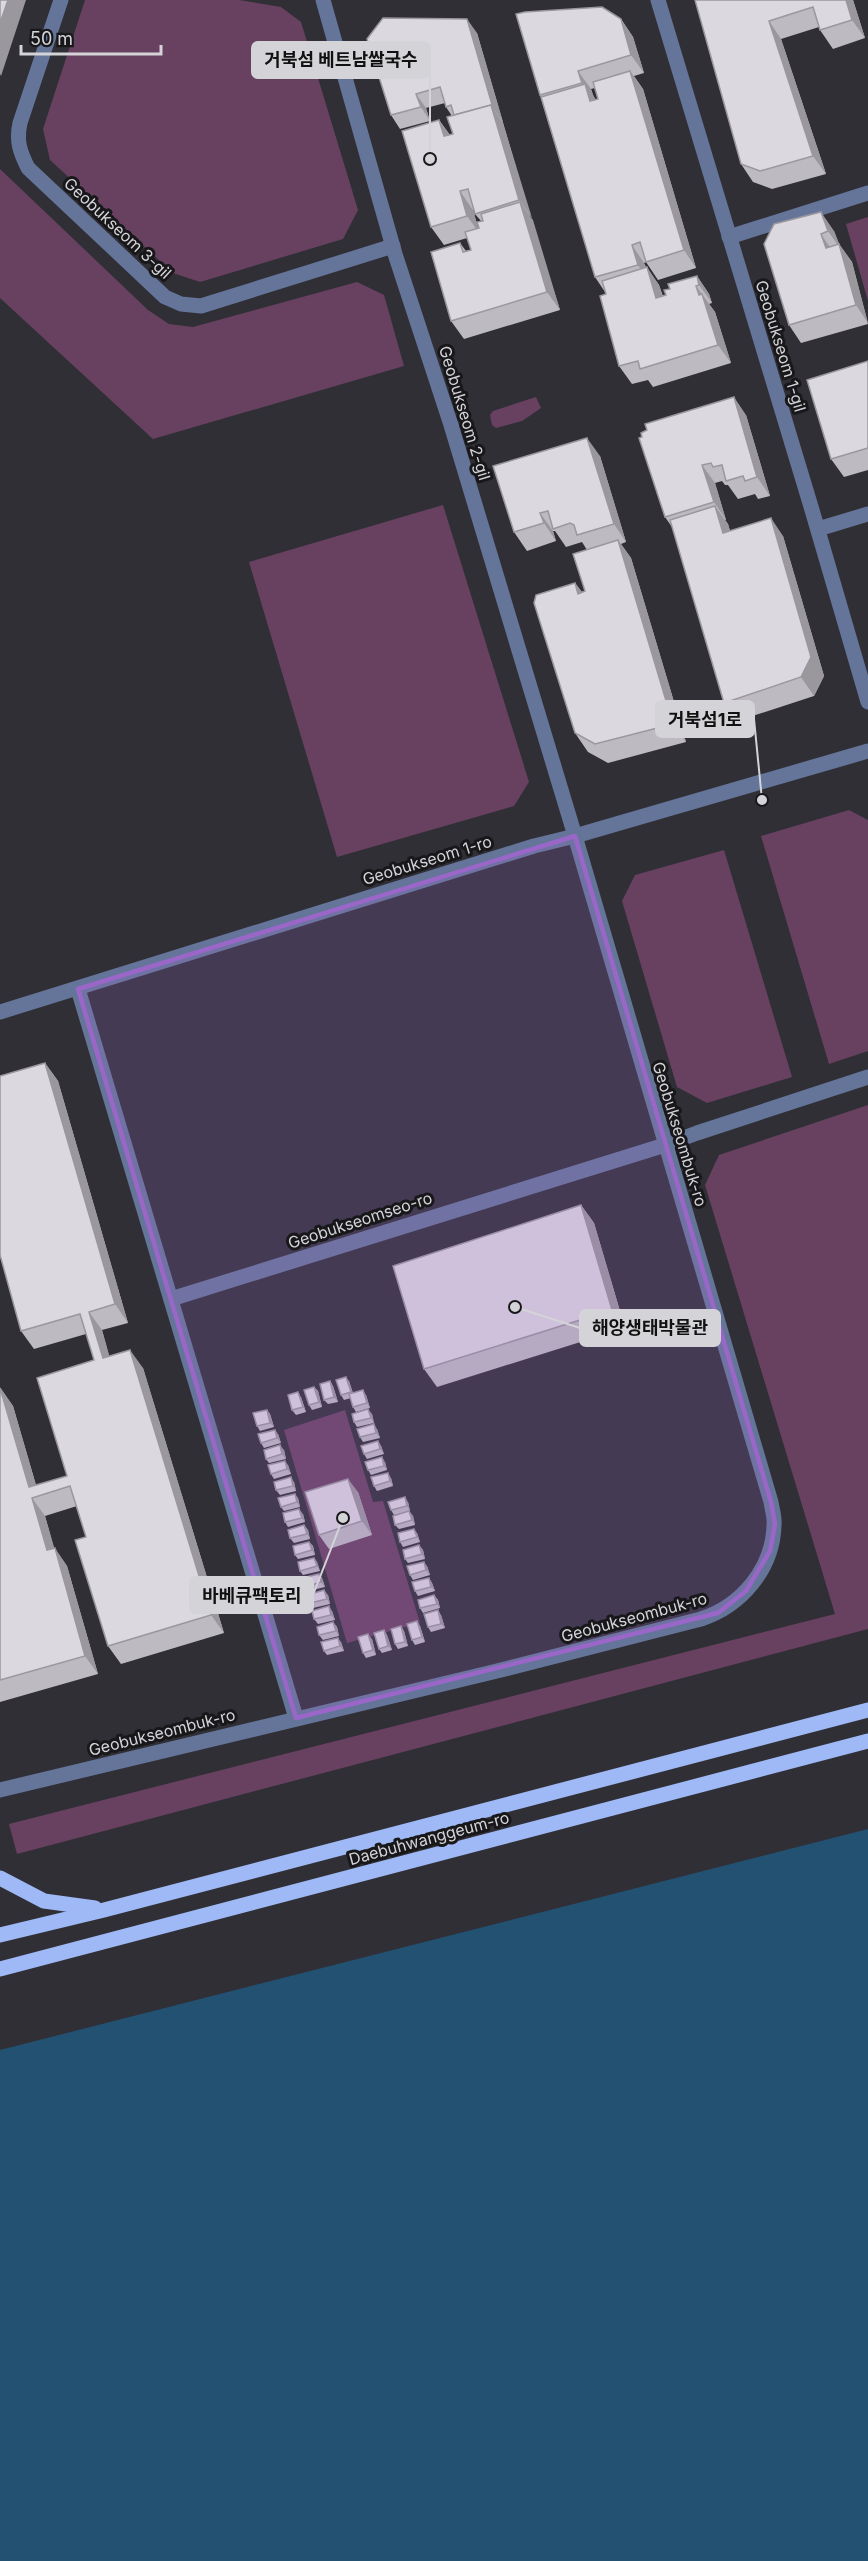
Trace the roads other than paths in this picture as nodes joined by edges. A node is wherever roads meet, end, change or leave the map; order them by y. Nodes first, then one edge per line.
1 (61, 0) edge
2 (323, 0) edge
3 (658, 0) edge
4 (868, 193) edge
5 (729, 237) junction
6 (393, 246) junction
7 (868, 514) edge
8 (818, 529) junction
9 (868, 702) edge
10 (868, 751) edge
11 (575, 836) junction
12 (78, 989) junction
13 (0, 1012) edge
14 (868, 1077) edge
15 (665, 1145) junction
16 (171, 1299) junction
17 (868, 1710) edge
18 (296, 1718) junction
19 (868, 1741) edge
20 (0, 1790) edge
21 (0, 1878) edge
22 (104, 1910) junction
23 (0, 1935) edge
24 (0, 1969) edge

1 - 6 street, Geobukseom 3-gil
2 - 6 street, Geobukseom 2-gil
3 - 5 street, Geobukseom 1-gil
4 - 5 street
5 - 8 street, Geobukseom 1-gil
6 - 11 street, Geobukseom 2-gil
7 - 8 street
8 - 9 street, Geobukseom 1-gil
10 - 11 street, Geobukseom 1-ro
11 - 12 street, Geobukseom 1-ro
11 - 15 street, Geobukseombuk-ro
12 - 13 street, Geobukseom 1-ro
12 - 16 street
14 - 15 street, Geobukseomseo-ro
15 - 16 street, Geobukseomseo-ro
15 - 18 street, Geobukseombuk-ro
16 - 18 street
17 - 22 main road, Daebuhwanggeum-ro
18 - 20 street, Geobukseombuk-ro
19 - 24 main road, Daebuhwanggeum-ro
21 - 22 main road
22 - 23 main road, Daebuhwanggeum-ro

